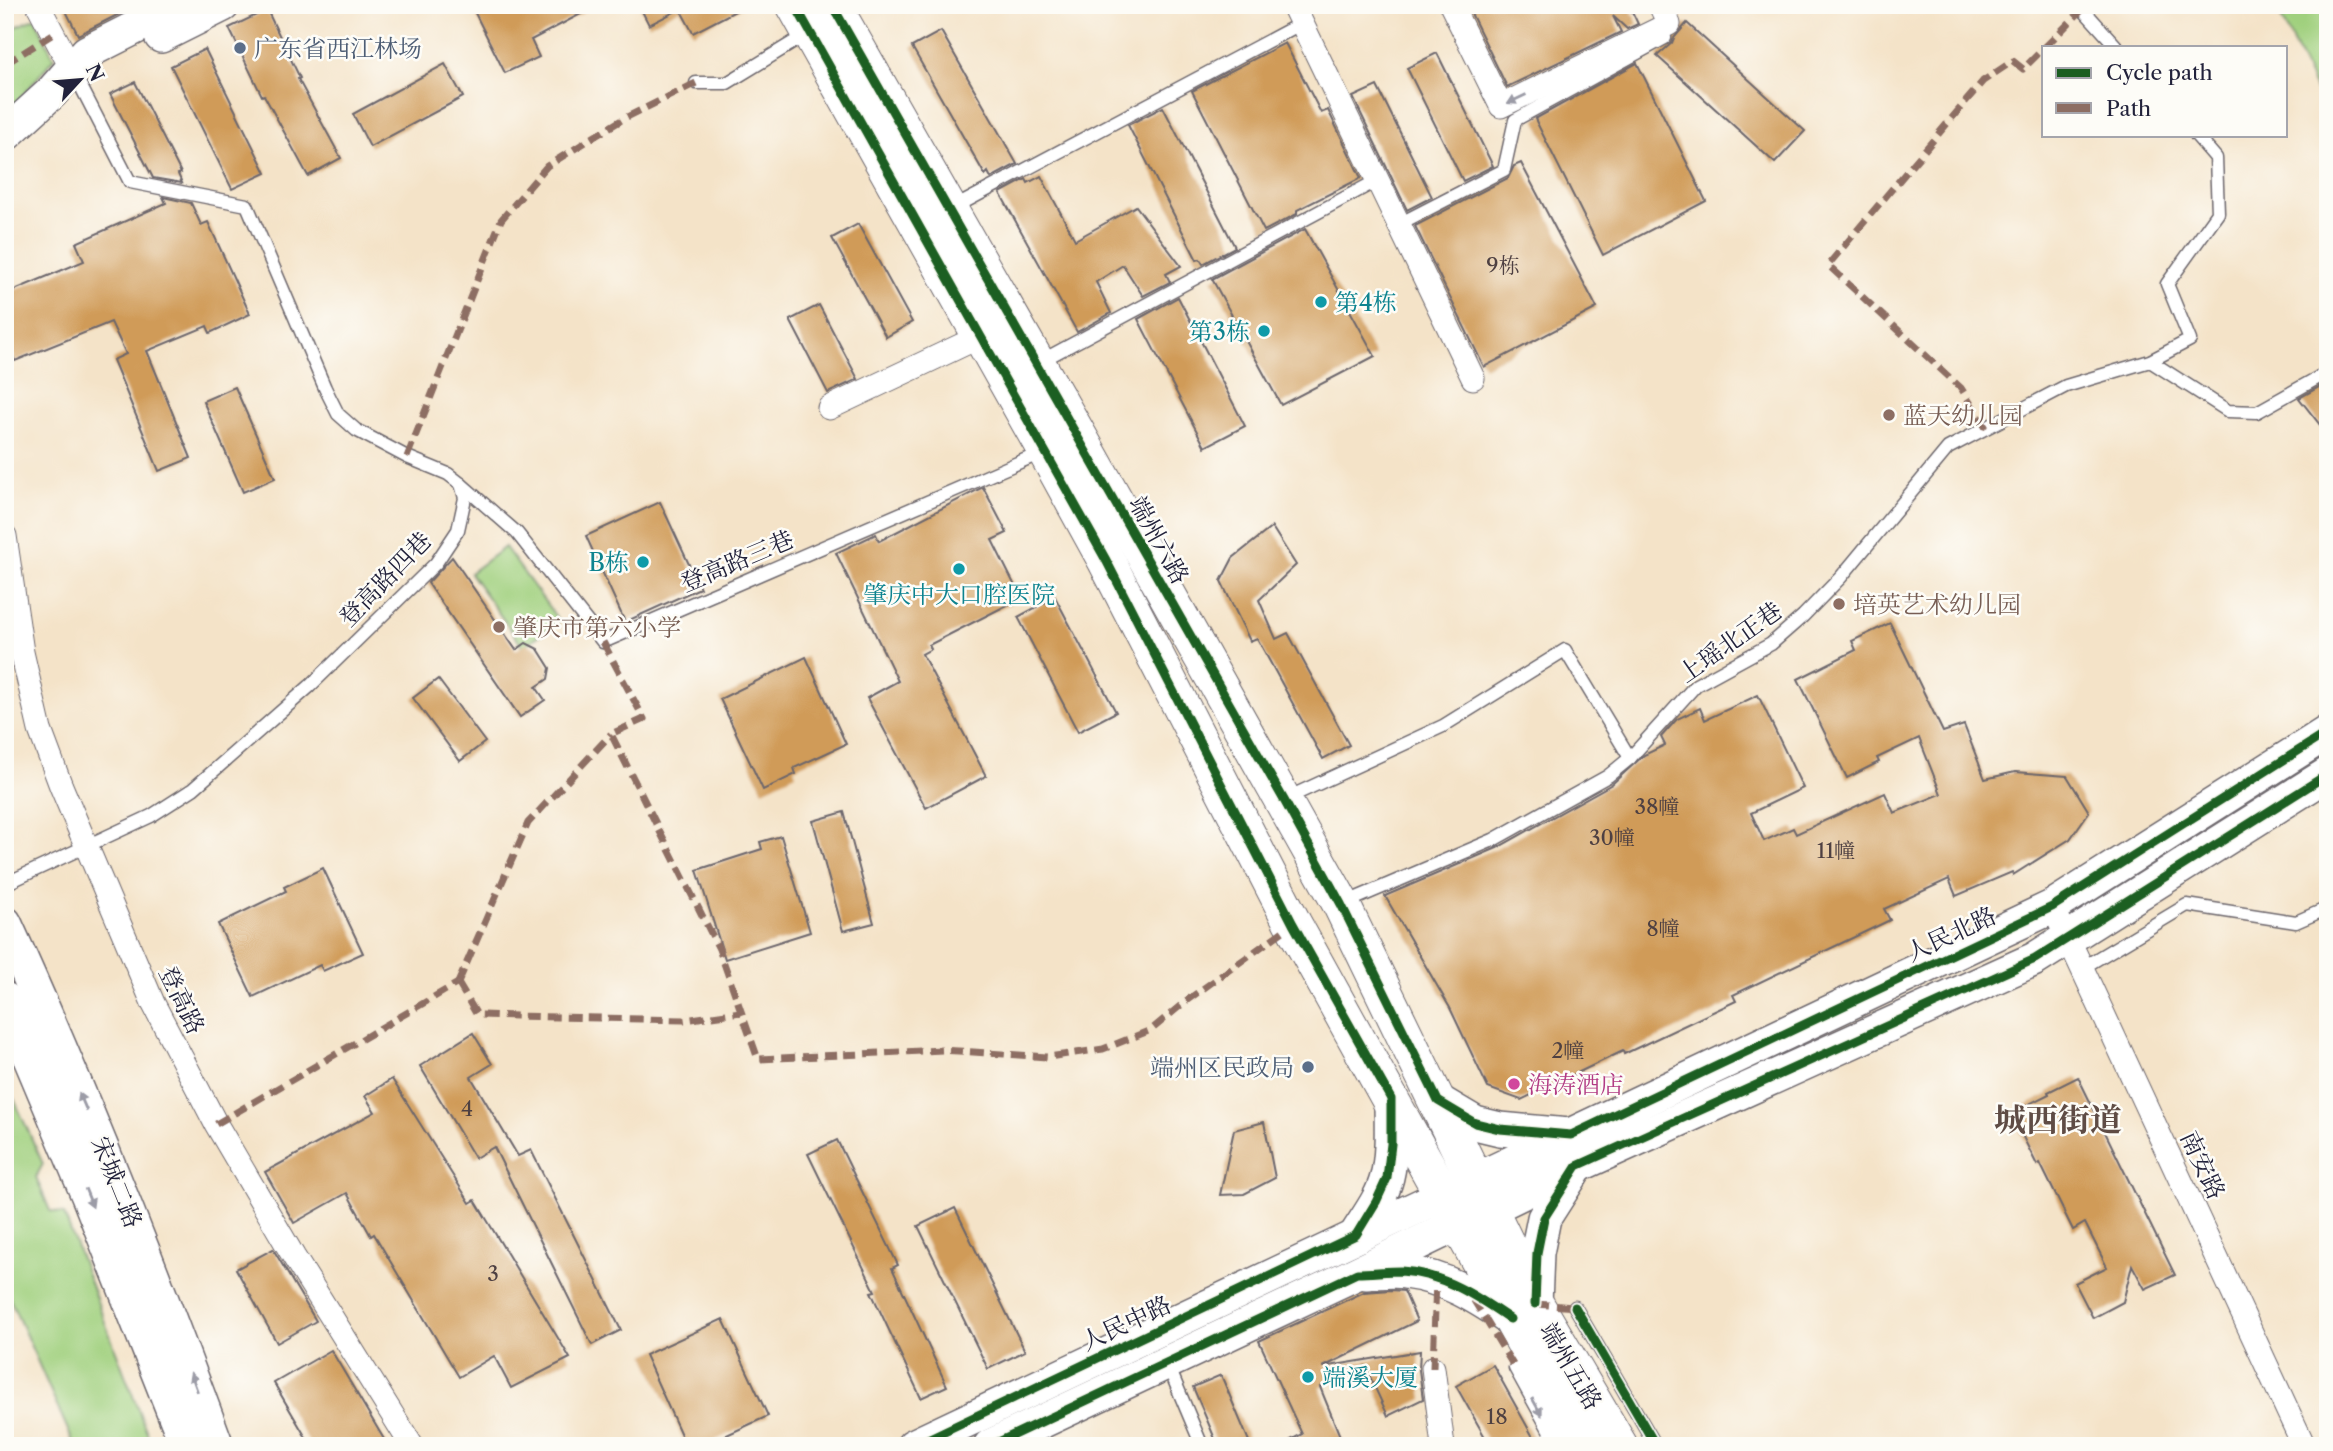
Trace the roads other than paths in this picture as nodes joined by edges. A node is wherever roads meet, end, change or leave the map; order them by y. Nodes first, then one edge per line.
1 (38, 5) edge
2 (180, 5) edge
3 (223, 5) edge
4 (1451, 5) edge
5 (1660, 5) edge
6 (2080, 5) edge
7 (812, 14) edge
8 (1298, 14) edge
9 (1665, 38) dead end
10 (2116, 46) edge
11 (72, 71) junction
12 (696, 83) dead end
13 (5, 135) edge
14 (2197, 136) edge
15 (1378, 180) junction
16 (950, 210) junction
17 (1399, 224) junction
18 (981, 336) junction
19 (2150, 361) junction
20 (1037, 363) junction
21 (2328, 372) edge
22 (1474, 378) dead end
23 (829, 408) dead end
24 (1046, 451) junction
25 (461, 484) junction
26 (5, 536) edge
27 (2328, 732) edge
28 (1630, 758) junction
29 (2328, 774) edge
30 (1284, 800) junction
31 (85, 845) junction
32 (5, 884) edge
33 (1341, 904) junction
34 (2052, 907) junction
35 (2328, 908) edge
36 (5, 923) edge
37 (2075, 953) junction
38 (5, 999) edge
39 (1391, 1099) junction
40 (1438, 1101) junction
41 (1562, 1156) junction
42 (1467, 1202) junction
43 (1356, 1235) junction
44 (1357, 1273) junction
45 (1574, 1307) dead end
46 (1523, 1312) junction
47 (1167, 1363) junction
48 (1433, 1368) dead end
49 (1515, 1368) dead end
50 (187, 1446) edge
51 (218, 1446) edge
52 (412, 1446) edge
53 (914, 1446) edge
54 (990, 1446) edge
55 (1202, 1446) edge
56 (1443, 1446) edge
57 (1558, 1446) edge
58 (1582, 1446) edge
59 (1619, 1446) edge
60 (1656, 1446) edge
61 (2304, 1446) edge

1 - 11 street
2 - 11 main road
3 - 11 main road
5 -> 4 street
6 - 10 lane
7 - 12 lane
7 - 16 main road, 端州六路
7 - 18 main road
8 - 15 street
8 - 16 lane
9 - 17 lane
11 - 13 main road
11 - 25 lane
14 - 19 lane, 上瑶北正巷
15 - 17 street
15 - 20 lane
16 - 20 main road, 端州六路
17 - 22 street
18 - 23 street
18 - 24 main road
19 - 21 lane
19 - 28 lane, 上瑶北正巷
20 - 30 main road, 端州六路
24 - 25 lane, 登高路三巷
24 - 39 main road
25 - 31 lane, 登高路四巷
26 - 31 street, 登高路
27 - 34 main road, 人民北路
28 - 30 lane
28 - 33 lane, 上瑶北正巷
29 - 37 main road, 人民北路
30 - 33 main road, 端州六路
31 - 32 lane, 登高路四巷
31 - 52 street, 登高路
33 - 40 main road, 端州六路
34 - 37 street, 南安路
34 - 41 main road, 人民北路
35 - 37 lane
51 -> 36 main road, 宋城二路
37 - 41 main road, 人民北路
37 - 61 street, 南安路
38 -> 50 main road, 宋城二路
39 - 42 main road
39 - 43 main road
40 - 41 main road
40 - 42 main road, 端州六路
41 - 42 main road, 人民北路
41 - 46 main road
42 - 43 main road, 人民中路
42 - 44 main road
42 - 46 main road, 端州五路
43 - 53 main road, 人民中路
44 - 46 main road
44 - 47 main road
45 - 60 lane
46 - 58 main road, 端州五路
46 - 59 main road, 端州五路
47 - 54 main road
47 - 55 lane
48 - 56 street
49 -> 57 lane

